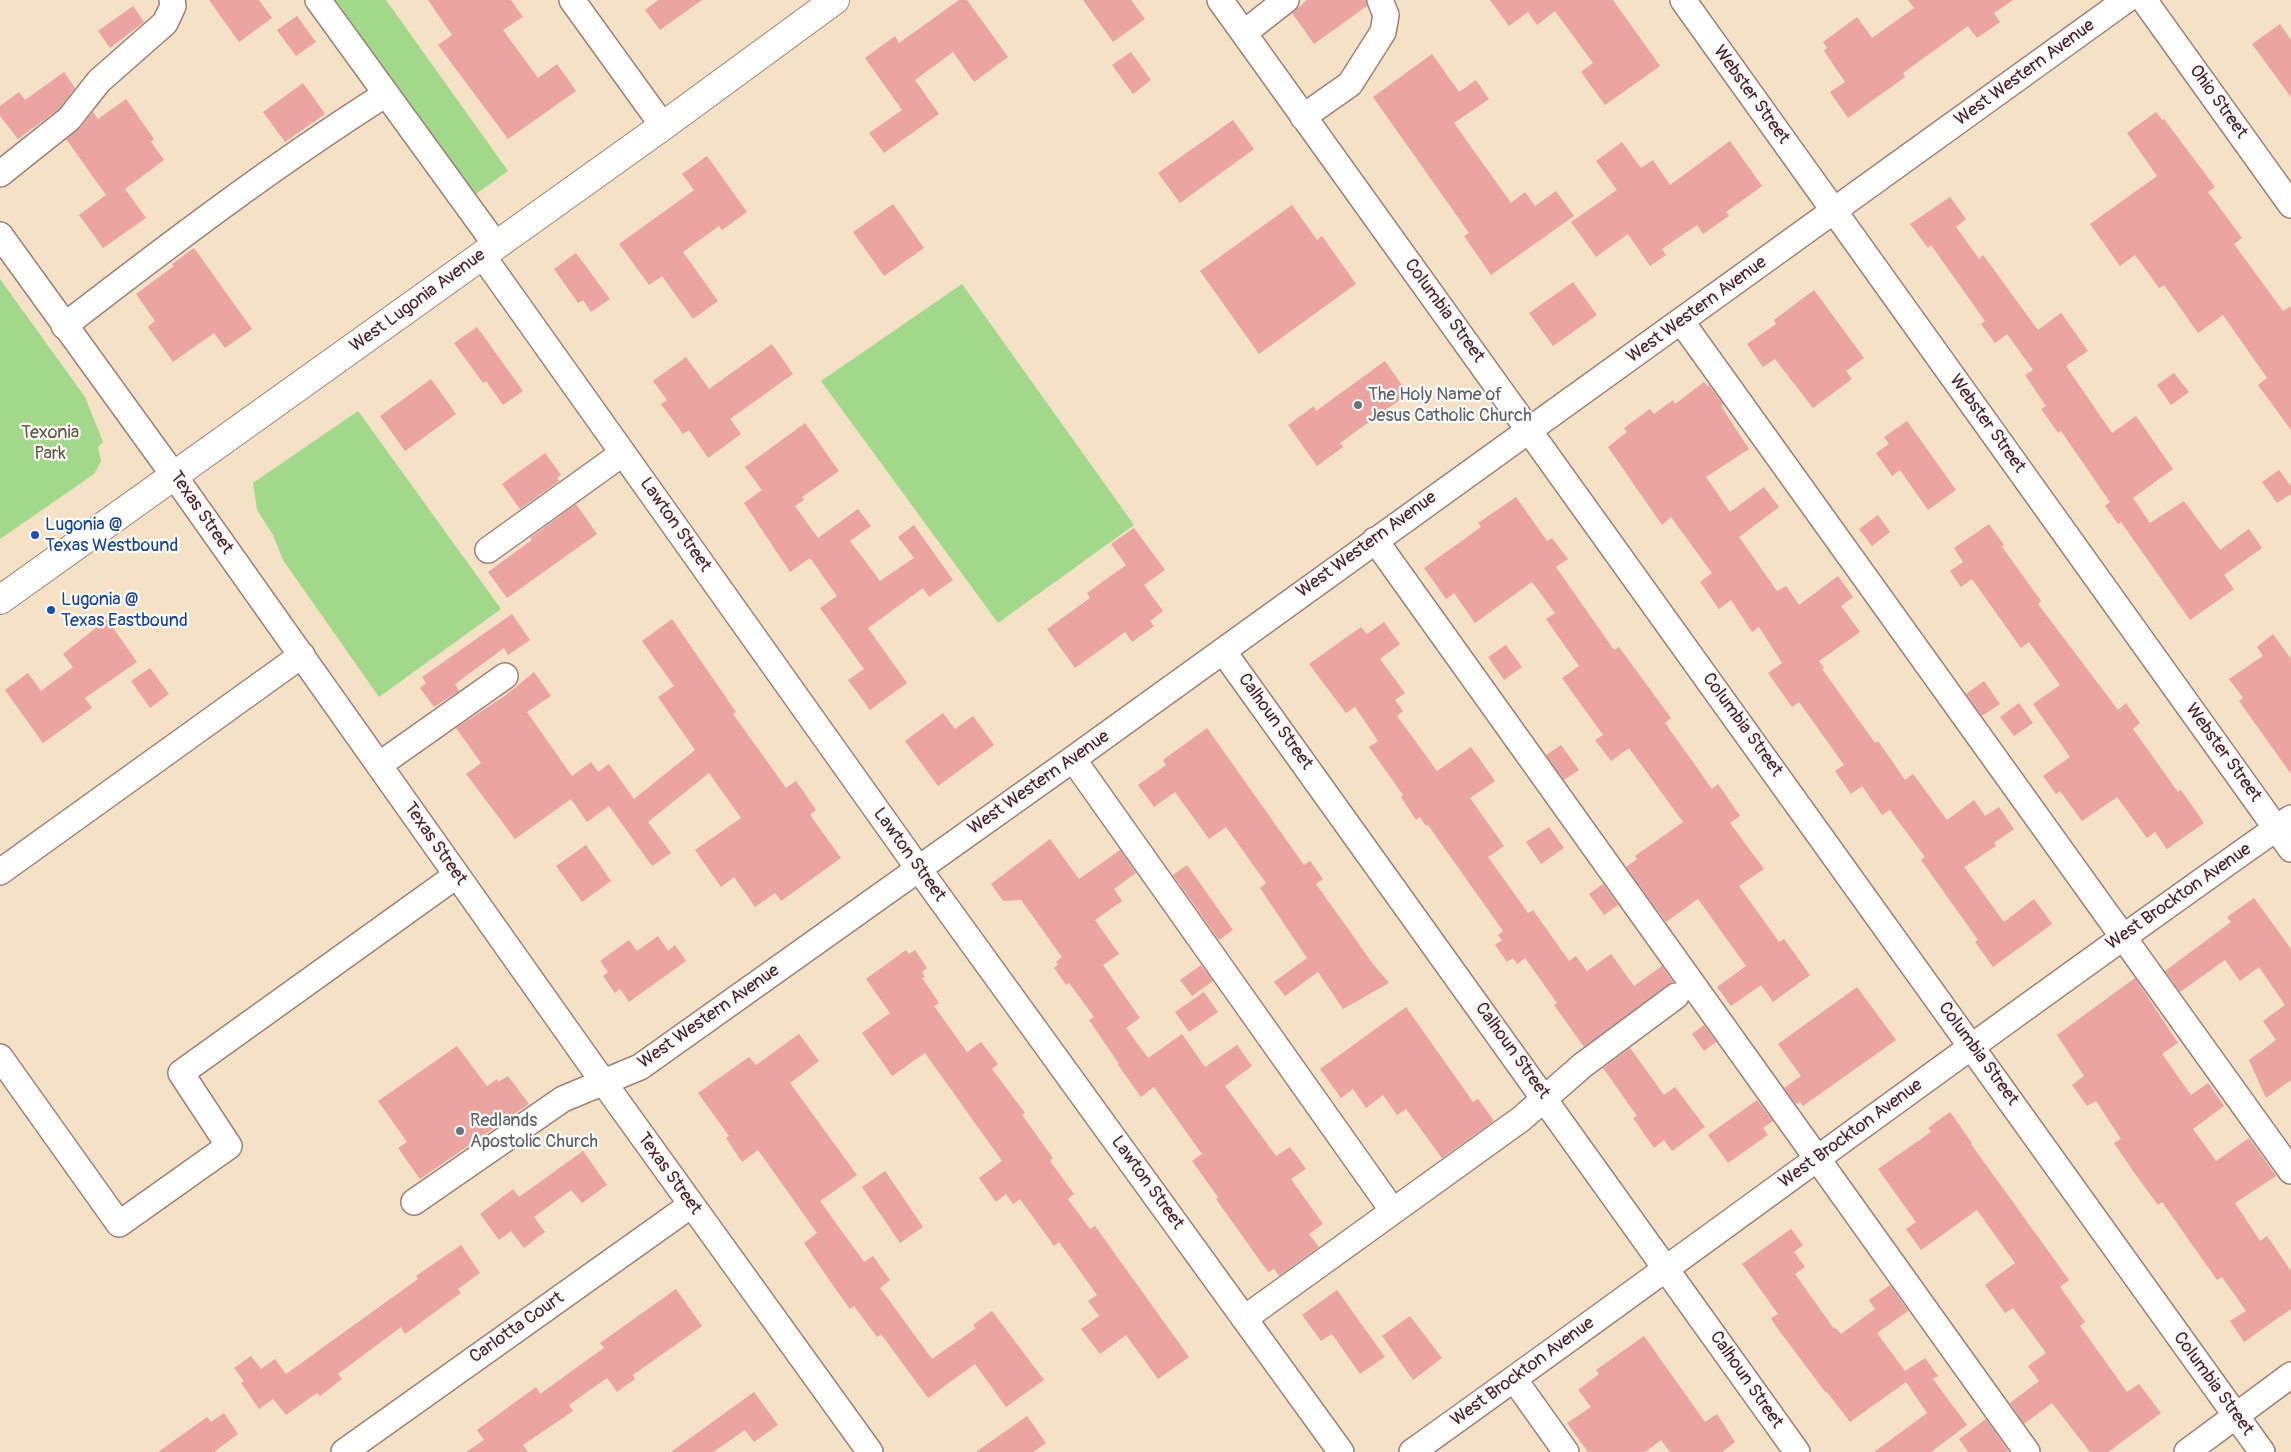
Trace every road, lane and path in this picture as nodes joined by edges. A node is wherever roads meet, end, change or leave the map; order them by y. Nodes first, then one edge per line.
1 (172, 0) edge
2 (318, 0) edge
3 (572, 0) edge
4 (835, 0) edge
5 (1220, 0) edge
6 (1286, 0) edge
7 (1380, 0) edge
8 (1683, 0) edge
9 (2126, 0) edge
10 (2144, 0) edge
11 (1244, 33) junction
12 (386, 94) junction
13 (1303, 117) junction
14 (663, 126) junction
15 (0, 174) edge
16 (2291, 205) edge
17 (1834, 211) junction
18 (0, 235) edge
19 (489, 250) junction
20 (1681, 321) junction
21 (64, 326) junction
22 (1529, 429) junction
23 (623, 453) junction
24 (175, 476) junction
25 (1375, 540) junction
26 (488, 550) dead end
27 (0, 600) edge
28 (1223, 651) junction
29 (302, 655) junction
30 (504, 676) dead end
31 (1073, 759) junction
32 (379, 765) junction
33 (2283, 823) edge
34 (2291, 849) edge
35 (918, 868) junction
36 (0, 872) edge
37 (457, 875) junction
38 (2124, 936) junction
39 (1676, 996) dead end
40 (1971, 1045) junction
41 (0, 1057) edge
42 (604, 1083) junction
43 (1545, 1098) junction
44 (1818, 1159) junction
45 (2291, 1171) edge
46 (414, 1202) dead end
47 (691, 1204) junction
48 (1393, 1211) junction
49 (1666, 1268) junction
50 (1245, 1318) junction
51 (2291, 1375) edge
52 (1514, 1379) junction
53 (2235, 1415) junction
54 (862, 1449) edge
55 (344, 1452) edge
56 (1341, 1452) edge
57 (1412, 1452) edge
58 (1566, 1452) edge
59 (1797, 1452) edge
60 (2027, 1452) edge
61 (2187, 1452) edge
62 (2262, 1452) edge

1 - 15 street
2 - 12 street, Lawton Street
3 - 14 street
4 - 14 main road, West Lugonia Avenue
5 - 11 street, Columbia Street
6 - 11 street
7 - 13 street
8 - 17 street, Webster Street
9 - 17 street, West Western Avenue
10 - 16 street, Ohio Street
11 - 13 street, Columbia Street
12 - 19 street, Lawton Street
12 - 21 street
13 - 22 street, Columbia Street
14 - 19 main road, West Lugonia Avenue
17 - 20 street, West Western Avenue
17 - 33 street, Webster Street
18 - 21 street, Texas Street
19 - 23 street, Lawton Street
19 - 24 main road, West Lugonia Avenue
20 - 22 street, West Western Avenue
20 - 38 street
21 - 24 street, Texas Street
22 - 25 street, West Western Avenue
22 - 40 street, Columbia Street
23 - 26 street
23 - 35 street, Lawton Street
24 - 27 main road, West Lugonia Avenue
24 - 29 street, Texas Street
25 - 28 street, West Western Avenue
25 - 44 street
28 - 31 street, West Western Avenue
28 - 43 street, Calhoun Street
29 - 32 street, Texas Street
29 - 36 street
30 - 32 street
31 - 35 street, West Western Avenue
31 - 48 street
32 - 37 street, Texas Street
33 - 34 street, Webster Street
33 - 38 street, West Brockton Avenue
35 - 42 street, West Western Avenue
35 - 50 street, Lawton Street
37 - 41 street
37 - 42 street, Texas Street
38 - 40 street, West Brockton Avenue
38 - 45 street
39 - 43 street
40 - 44 street, West Brockton Avenue
40 - 53 street, Columbia Street
42 - 46 street, West Western Avenue
42 - 47 street, Texas Street
43 - 48 street
43 - 49 street, Calhoun Street
44 - 49 street, West Brockton Avenue
44 - 60 street
47 - 54 street, Texas Street
47 - 55 street, Carlotta Court
48 - 50 street
49 - 52 street, West Brockton Avenue
49 - 59 street, Calhoun Street
50 - 56 street, Lawton Street
51 - 53 street
52 - 57 street, West Brockton Avenue
52 - 58 street
53 - 61 street
53 - 62 street, Columbia Street

